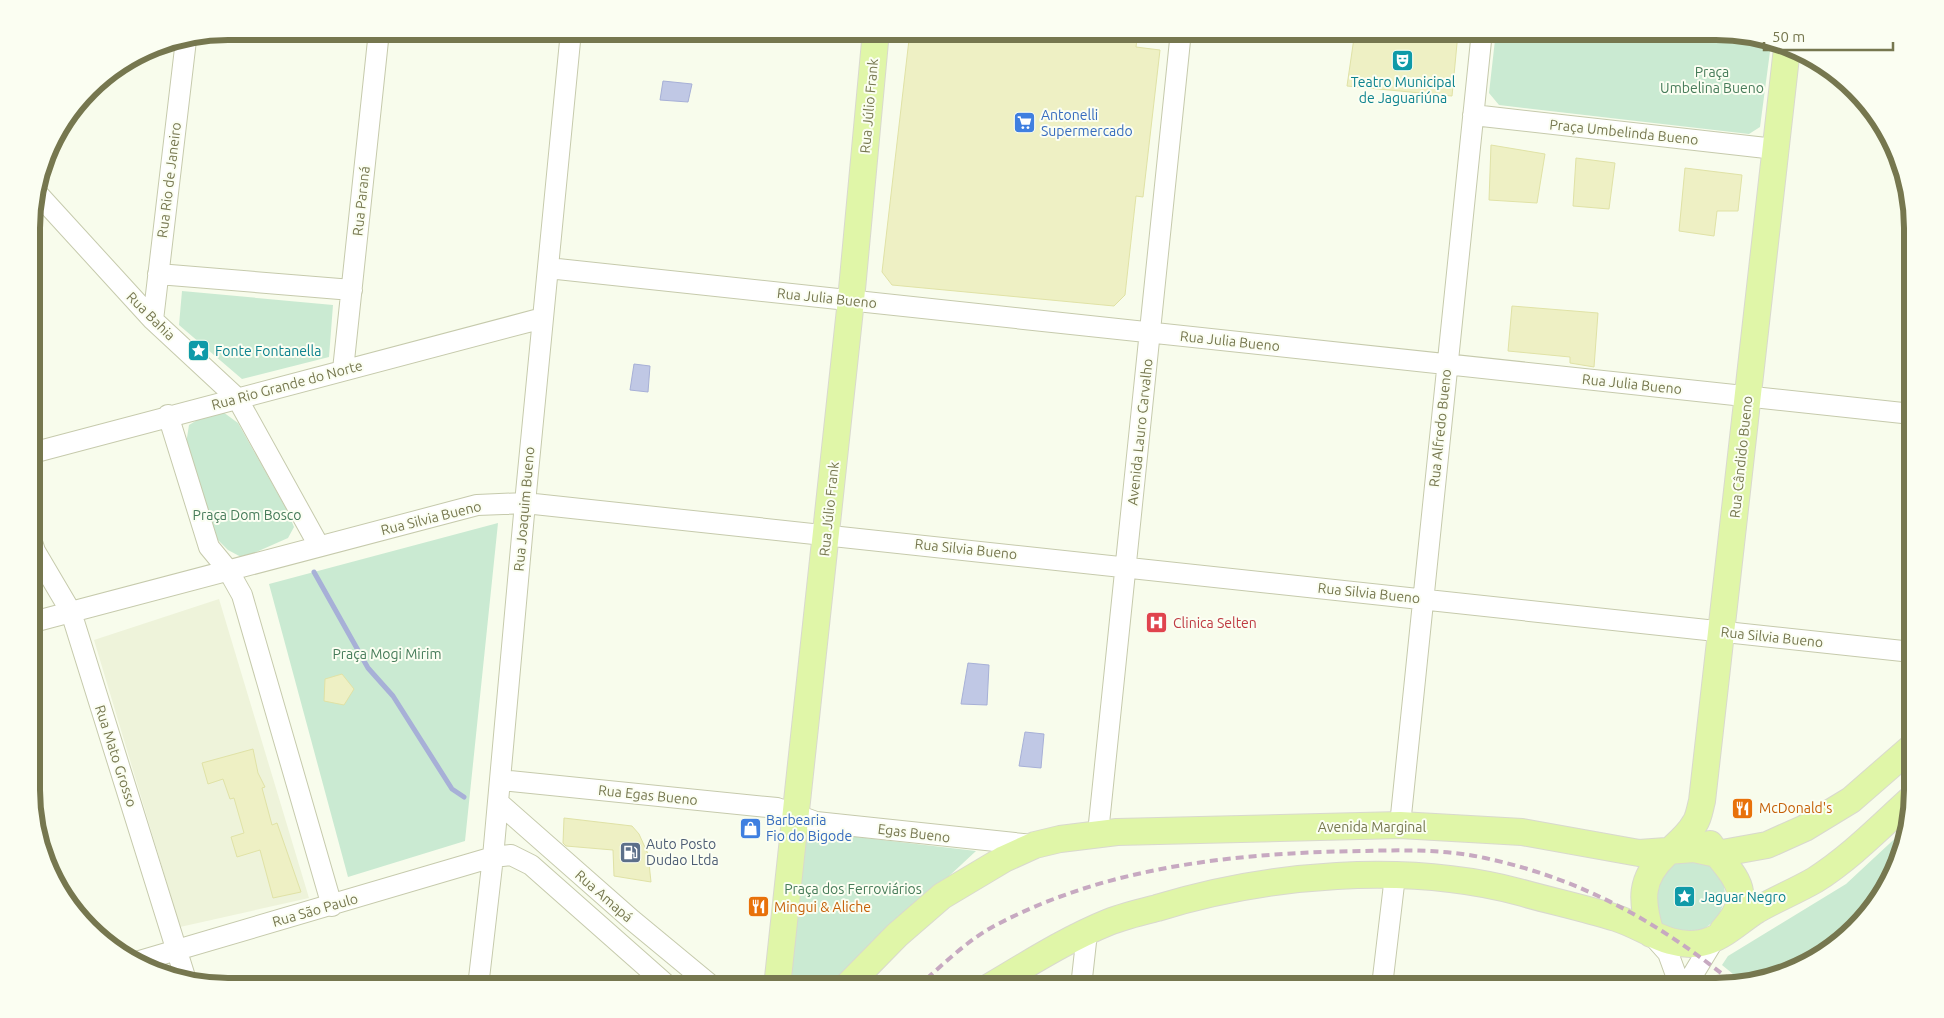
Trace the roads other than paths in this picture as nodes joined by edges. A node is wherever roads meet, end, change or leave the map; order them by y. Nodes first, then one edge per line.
1 (378, 40) edge
2 (570, 40) edge
3 (875, 40) edge
4 (1180, 40) edge
5 (1481, 40) edge
6 (185, 45) edge
7 (1786, 53) edge
8 (1473, 115) junction
9 (1775, 149) junction
10 (43, 199) edge
11 (548, 268) junction
12 (158, 274) junction
13 (352, 290) junction
14 (851, 300) junction
15 (542, 318) junction
16 (153, 320) junction
17 (1151, 332) junction
18 (1447, 364) junction
19 (343, 370) junction
20 (1748, 396) junction
21 (237, 398) junction
22 (1904, 413) edge
23 (168, 416) junction
24 (40, 451) edge
25 (524, 503) junction
26 (826, 534) junction
27 (319, 546) junction
28 (40, 556) edge
29 (1125, 566) junction
30 (228, 570) junction
31 (1422, 599) junction
32 (71, 612) junction
33 (40, 620) edge
34 (1721, 631) junction
35 (1904, 651) edge
36 (1904, 751) edge
37 (500, 780) junction
38 (1702, 801) junction
39 (498, 802) junction
40 (1904, 806) edge
41 (796, 814) junction
42 (1400, 825) junction
43 (1098, 833) junction
44 (1035, 846) junction
45 (1667, 853) junction
46 (1717, 854) junction
47 (493, 856) junction
48 (1394, 876) junction
49 (332, 906) junction
50 (1087, 933) junction
51 (1652, 934) junction
52 (1715, 938) junction
53 (178, 949) junction
54 (145, 959) edge
55 (184, 973) edge
56 (479, 978) edge
57 (660, 978) edge
58 (702, 978) edge
59 (778, 978) edge
60 (855, 978) edge
61 (1004, 978) edge
62 (1082, 978) edge
63 (1383, 978) edge
64 (1677, 978) edge
65 (1691, 978) edge

1 - 13 street, Rua Paraná
2 - 11 street, Rua Joaquim Bueno
3 - 14 main road, Rua Júlio Frank
4 - 17 street, Avenida Lauro Carvalho
5 - 8 street, Rua Alfredo Bueno
6 - 12 street, Rua Rio de Janeiro
7 - 9 main road, Rua Cândido Bueno
8 - 9 street, Praça Umbelinda Bueno
8 - 18 street, Rua Alfredo Bueno
9 - 20 main road, Rua Cândido Bueno
10 - 16 street, Rua Bahia
11 - 14 street, Rua Julia Bueno
11 - 15 street, Rua Joaquim Bueno
12 - 13 street
12 - 16 street, Rua Rio de Janeiro
13 - 19 street, Rua Paraná
14 - 17 street, Rua Julia Bueno
14 - 26 main road, Rua Júlio Frank
15 - 19 street, Rua Rio Grande do Norte
15 - 25 street, Rua Joaquim Bueno
16 - 21 street, Rua Bahia
17 - 18 street, Rua Julia Bueno
17 - 29 street, Avenida Lauro Carvalho
18 - 20 street, Rua Julia Bueno
18 - 31 street, Rua Alfredo Bueno
19 - 21 street, Rua Rio Grande do Norte
20 - 22 street, Rua Julia Bueno
20 - 34 main road, Rua Cândido Bueno
21 - 23 street, Rua Rio Grande do Norte
21 - 27 street, Rua Bahia
23 - 24 street, Rua Rio Grande do Norte
23 - 30 street
25 - 26 street, Rua Silvia Bueno
25 - 27 street, Rua Silvia Bueno
25 - 37 street, Rua Joaquim Bueno
26 - 29 street, Rua Silvia Bueno
26 - 41 main road, Rua Júlio Frank
27 - 30 street, Rua Silvia Bueno
28 - 32 street, Rua Mato Grosso
29 - 31 street, Rua Silvia Bueno
29 - 43 street, Avenida Lauro Carvalho
30 - 32 street, Rua Silvia Bueno
30 - 49 street
31 - 34 street, Rua Silvia Bueno
31 - 42 street, Rua Alfredo Bueno
32 - 33 street, Rua Silvia Bueno
32 - 53 street, Rua Mato Grosso
34 - 35 street, Rua Silvia Bueno
34 - 38 main road, Rua Cândido Bueno
36 - 46 main road, Avenida Marginal
37 - 39 street, Rua Joaquim Bueno
37 - 41 street, Rua Egas Bueno
38 - 45 main road, Rua Cândido Bueno
38 - 46 main road
39 - 47 street, Rua Joaquim Bueno
39 - 58 street, Rua Amapá
40 - 52 main road
41 - 44 street, Egas Bueno
41 - 59 main road, Rua Júlio Frank
42 - 43 main road, Avenida Marginal
42 - 45 main road, Avenida Marginal
43 - 44 main road, Avenida Marginal
44 - 60 main road, Avenida Marginal
45 - 46 main road, Avenida Marginal
45 - 51 main road
46 - 52 main road
47 - 49 street, Rua São Paulo
47 - 56 street, Rua Joaquim Bueno
47 - 57 street, Rua Amapá
48 - 50 main road
48 - 51 main road
48 - 63 street
49 - 53 street, Rua São Paulo
50 - 61 main road
50 - 62 street
51 - 52 main road
51 - 64 street
52 - 65 street
53 - 54 street, Rua São Paulo
53 - 55 street, Rua Mato Grosso

